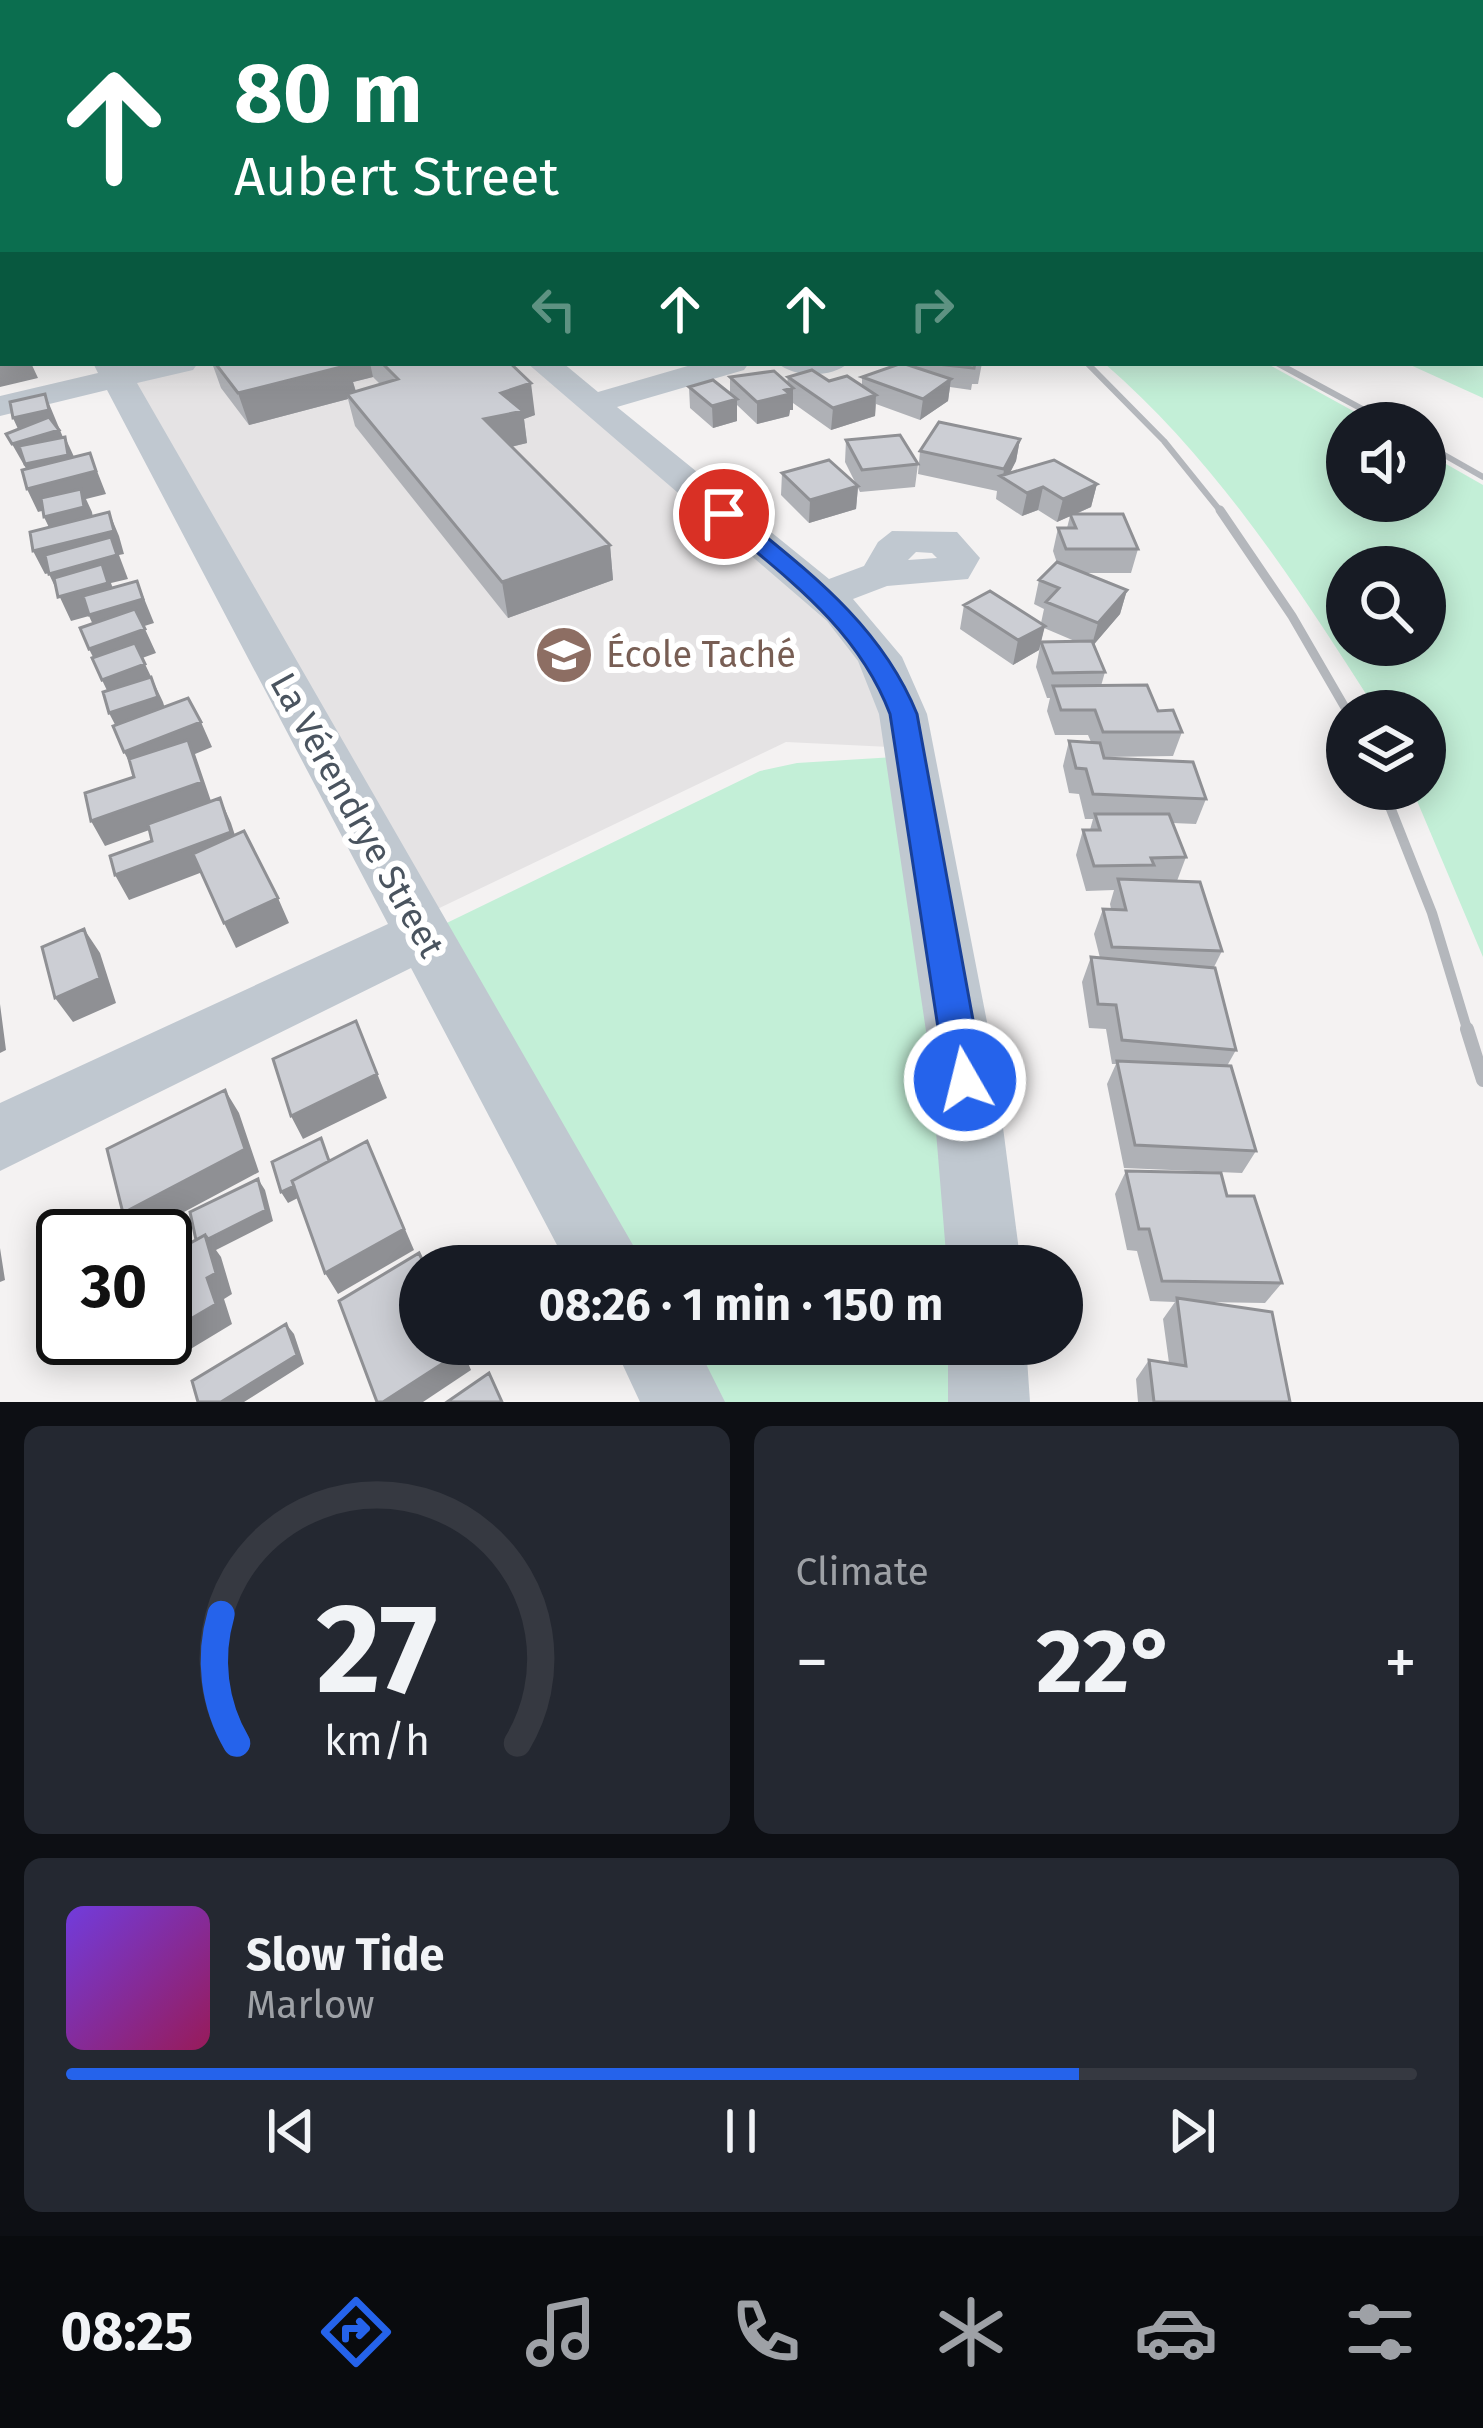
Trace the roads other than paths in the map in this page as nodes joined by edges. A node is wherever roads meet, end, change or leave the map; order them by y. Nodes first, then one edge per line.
1 (156, 366) edge
2 (547, 366) edge
3 (723, 366) edge
4 (113, 371) edge
5 (592, 404) junction
6 (0, 406) edge
7 (881, 574) dead end
8 (823, 596) junction
9 (422, 935) junction
10 (0, 1138) edge
11 (596, 1245) edge
12 (983, 1245) edge
13 (664, 1365) edge
14 (988, 1365) edge
15 (684, 1402) edge
16 (989, 1402) edge

1 - 4 street
2 - 5 street
3 - 5 street
4 - 6 street
4 - 9 street, La Vérendrye Street
5 - 8 street
7 - 8 street
8 - 12 street
9 - 10 street
9 - 11 street, La Vérendrye Street
13 - 15 street
14 - 16 street

